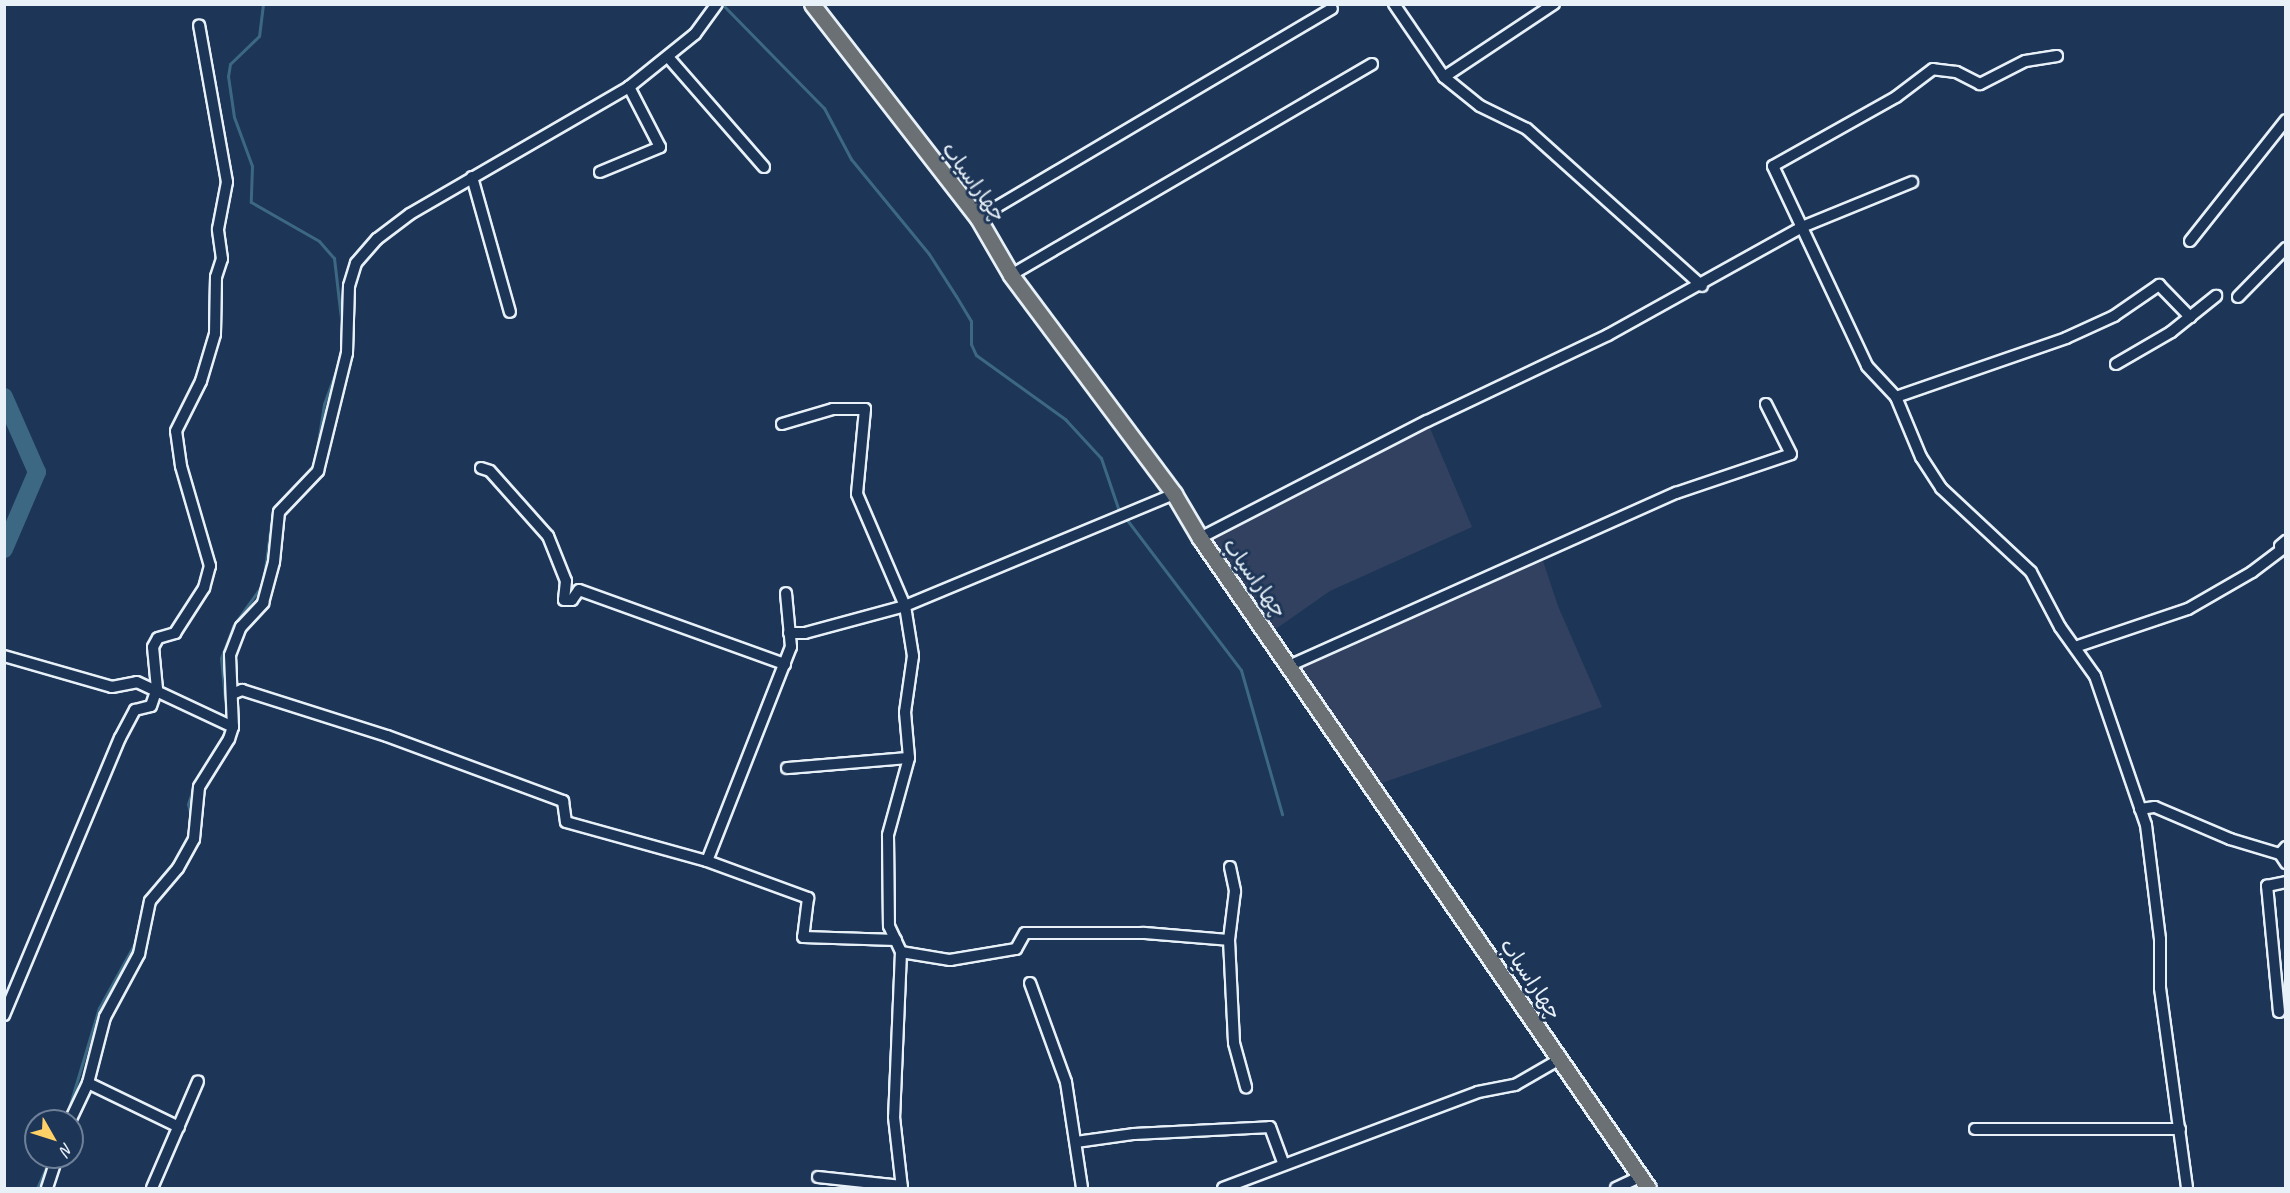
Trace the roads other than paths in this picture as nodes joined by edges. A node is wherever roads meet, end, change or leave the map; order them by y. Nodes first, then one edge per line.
1 (812, 4) edge
2 (1394, 4) edge
3 (1554, 4) edge
4 (715, 6) edge
5 (1332, 9) dead end
6 (200, 25) dead end
7 (2057, 56) dead end
8 (668, 57) junction
9 (1372, 64) dead end
10 (1444, 77) junction
11 (629, 87) junction
12 (2286, 120) edge
13 (764, 167) dead end
14 (600, 172) dead end
15 (472, 177) junction
16 (1912, 182) dead end
17 (978, 218) junction
18 (1802, 227) junction
19 (2190, 241) dead end
20 (2286, 248) edge
21 (1011, 275) junction
22 (1702, 285) junction
23 (2216, 296) dead end
24 (2238, 297) dead end
25 (510, 312) dead end
26 (2190, 317) junction
27 (2116, 364) dead end
28 (1896, 397) junction
29 (1766, 404) dead end
30 (782, 424) dead end
31 (481, 468) dead end
32 (1174, 494) junction
33 (1200, 538) junction
34 (2286, 541) edge
35 (786, 593) dead end
36 (905, 606) junction
37 (789, 633) junction
38 (2075, 647) junction
39 (4, 656) edge
40 (785, 664) junction
41 (1291, 665) junction
42 (157, 689) junction
43 (232, 694) junction
44 (233, 727) junction
45 (909, 758) junction
46 (788, 768) dead end
47 (2140, 809) junction
48 (2284, 854) edge
49 (706, 861) junction
50 (1230, 867) dead end
51 (2286, 882) edge
52 (896, 940) junction
53 (1229, 940) junction
54 (901, 952) junction
55 (1030, 983) dead end
56 (2279, 1012) dead end
57 (4, 1015) edge
58 (1560, 1059) junction
59 (198, 1081) dead end
60 (88, 1083) junction
61 (1245, 1087) dead end
62 (76, 1109) edge
63 (179, 1127) junction
64 (1975, 1130) dead end
65 (2180, 1130) junction
66 (1076, 1142) junction
67 (1284, 1165) junction
68 (53, 1169) edge
69 (818, 1177) dead end
70 (1644, 1183) edge
71 (902, 1187) edge
72 (47, 1188) edge
73 (152, 1188) edge
74 (1082, 1188) edge
75 (1223, 1188) edge
76 (1616, 1188) edge
77 (2187, 1188) edge

1 - 17 highway, چهاراسیاب
2 - 10 street
3 - 10 street
4 - 8 street
5 - 17 street
6 - 42 street
7 - 18 street
8 - 11 street
8 - 13 street
9 - 21 street
10 - 22 street
11 - 14 street
11 - 15 street
12 - 19 street
15 - 25 street
15 - 43 street
16 - 18 street
17 - 21 highway, چهاراسیاب
18 - 22 street
18 - 28 street
20 - 24 street
21 - 32 highway, چهاراسیاب
22 - 33 street
23 - 26 street
26 - 27 street
26 - 28 street
28 - 38 street
29 - 41 street
30 - 36 street
31 - 40 street
32 - 33 highway, چهاراسیاب
32 - 36 street
33 - 41 highway, چهاراسیاب
34 - 38 street
35 - 37 street
36 - 37 street
36 - 45 street
37 - 40 street
38 - 47 street
39 - 42 street
40 - 49 street
41 - 58 highway, چهاراسیاب
42 - 44 street
42 - 57 street
43 - 44 street
43 - 49 street
44 - 60 street
45 - 46 street
45 - 52 street
47 - 48 street
47 - 65 street
49 - 52 street
50 - 53 street
51 - 56 street
52 - 54 street
53 - 54 street
53 - 61 street
54 - 71 street
55 - 66 street
58 - 67 street
58 - 70 highway, چهاراسیاب
59 - 63 street
60 - 62 street
60 - 63 street
63 - 73 street
64 - 65 street
65 - 77 street
66 - 67 street
66 - 74 street
67 - 75 street
68 - 72 street
69 - 71 street
70 - 76 street

